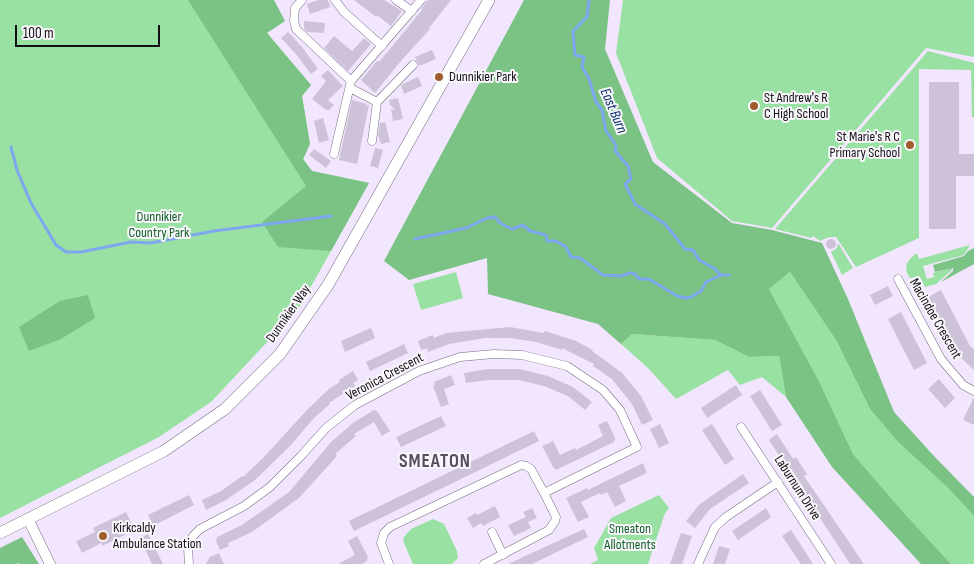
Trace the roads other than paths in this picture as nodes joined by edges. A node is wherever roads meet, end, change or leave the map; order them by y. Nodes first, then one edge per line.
1 (302, 0) edge
2 (335, 0) edge
3 (396, 0) edge
4 (421, 0) edge
5 (489, 0) edge
6 (412, 11) junction
7 (382, 46) junction
8 (413, 65) dead end
9 (350, 84) junction
10 (377, 102) junction
11 (372, 141) dead end
12 (334, 154) dead end
13 (898, 278) dead end
14 (974, 391) edge
15 (740, 427) dead end
16 (778, 482) junction
17 (544, 493) junction
18 (28, 519) junction
19 (492, 532) dead end
20 (0, 533) edge
21 (503, 555) junction
22 (495, 562) edge
23 (50, 564) edge
24 (189, 564) edge
25 (389, 564) edge
26 (484, 564) edge
27 (698, 564) edge
28 (832, 564) edge

1 - 9 street
2 - 7 street
3 - 6 street
4 - 6 street
5 - 18 main road, Dunnikier Way
6 - 7 street
7 - 9 street
8 - 10 street
9 - 10 street
9 - 12 street
10 - 11 street
13 - 14 street, Macindoe Crescent
15 - 16 street, Laburnum Drive
16 - 27 street
16 - 28 street, Laburnum Drive
17 - 21 street
17 - 24 street, Veronica Crescent
17 - 25 street
18 - 20 main road, Dunnikier Way
18 - 23 street
19 - 21 street
21 - 22 street
22 - 26 street

